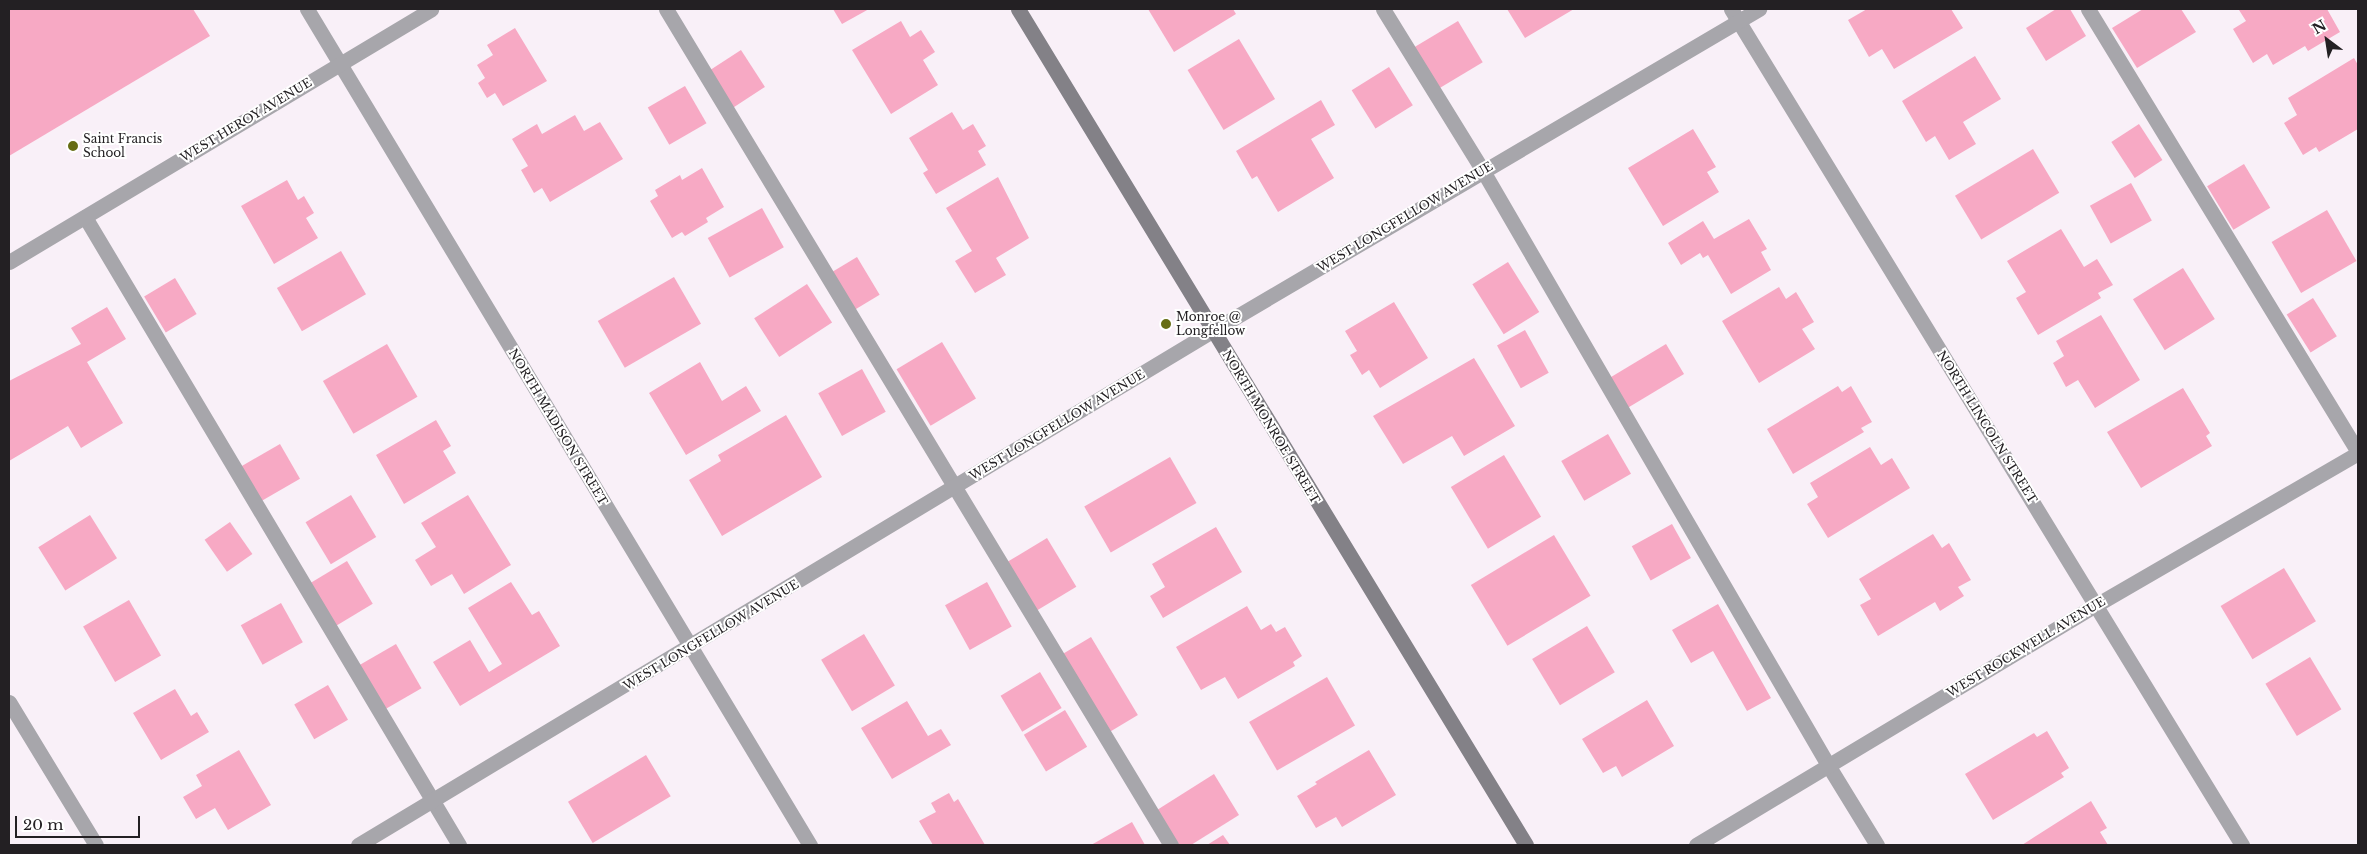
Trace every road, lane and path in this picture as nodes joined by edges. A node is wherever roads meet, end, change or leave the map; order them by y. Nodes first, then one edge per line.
1 (307, 9) edge
2 (431, 9) edge
3 (666, 9) edge
4 (1018, 9) edge
5 (1383, 9) edge
6 (1759, 9) edge
7 (2088, 9) edge
8 (1734, 15) edge
9 (339, 64) junction
10 (1483, 171) junction
11 (85, 217) junction
12 (9, 262) edge
13 (1212, 331) junction
14 (2358, 452) edge
15 (956, 487) junction
16 (2096, 605) junction
17 (692, 647) junction
18 (9, 702) edge
19 (1828, 765) junction
20 (432, 801) junction
21 (96, 845) edge
22 (358, 845) edge
23 (459, 845) edge
24 (810, 845) edge
25 (1171, 845) edge
26 (1526, 845) edge
27 (1696, 845) edge
28 (1877, 845) edge
29 (2242, 845) edge

1 - 9 street, NORTH MADISON STREET
2 - 9 street, WEST HEROY AVENUE
3 - 15 street
4 - 13 main road, NORTH MONROE STREET
5 - 10 street
6 - 8 street, WEST LONGFELLOW AVENUE
7 - 14 street
8 - 10 street, WEST LONGFELLOW AVENUE
8 - 16 street, NORTH LINCOLN STREET
9 - 11 street, WEST HEROY AVENUE
9 - 17 street, NORTH MADISON STREET
10 - 13 street, WEST LONGFELLOW AVENUE
10 - 19 street
11 - 12 street, WEST HEROY AVENUE
11 - 20 street
13 - 15 street, WEST LONGFELLOW AVENUE
13 - 26 main road, NORTH MONROE STREET
14 - 16 street, WEST ROCKWELL AVENUE
15 - 17 street, WEST LONGFELLOW AVENUE
15 - 25 street
16 - 19 street, WEST ROCKWELL AVENUE
16 - 29 street, NORTH LINCOLN STREET
17 - 20 street, WEST LONGFELLOW AVENUE
17 - 24 street, NORTH MADISON STREET
18 - 21 street
19 - 27 street, WEST ROCKWELL AVENUE
19 - 28 street
20 - 22 street, WEST LONGFELLOW AVENUE
20 - 23 street

